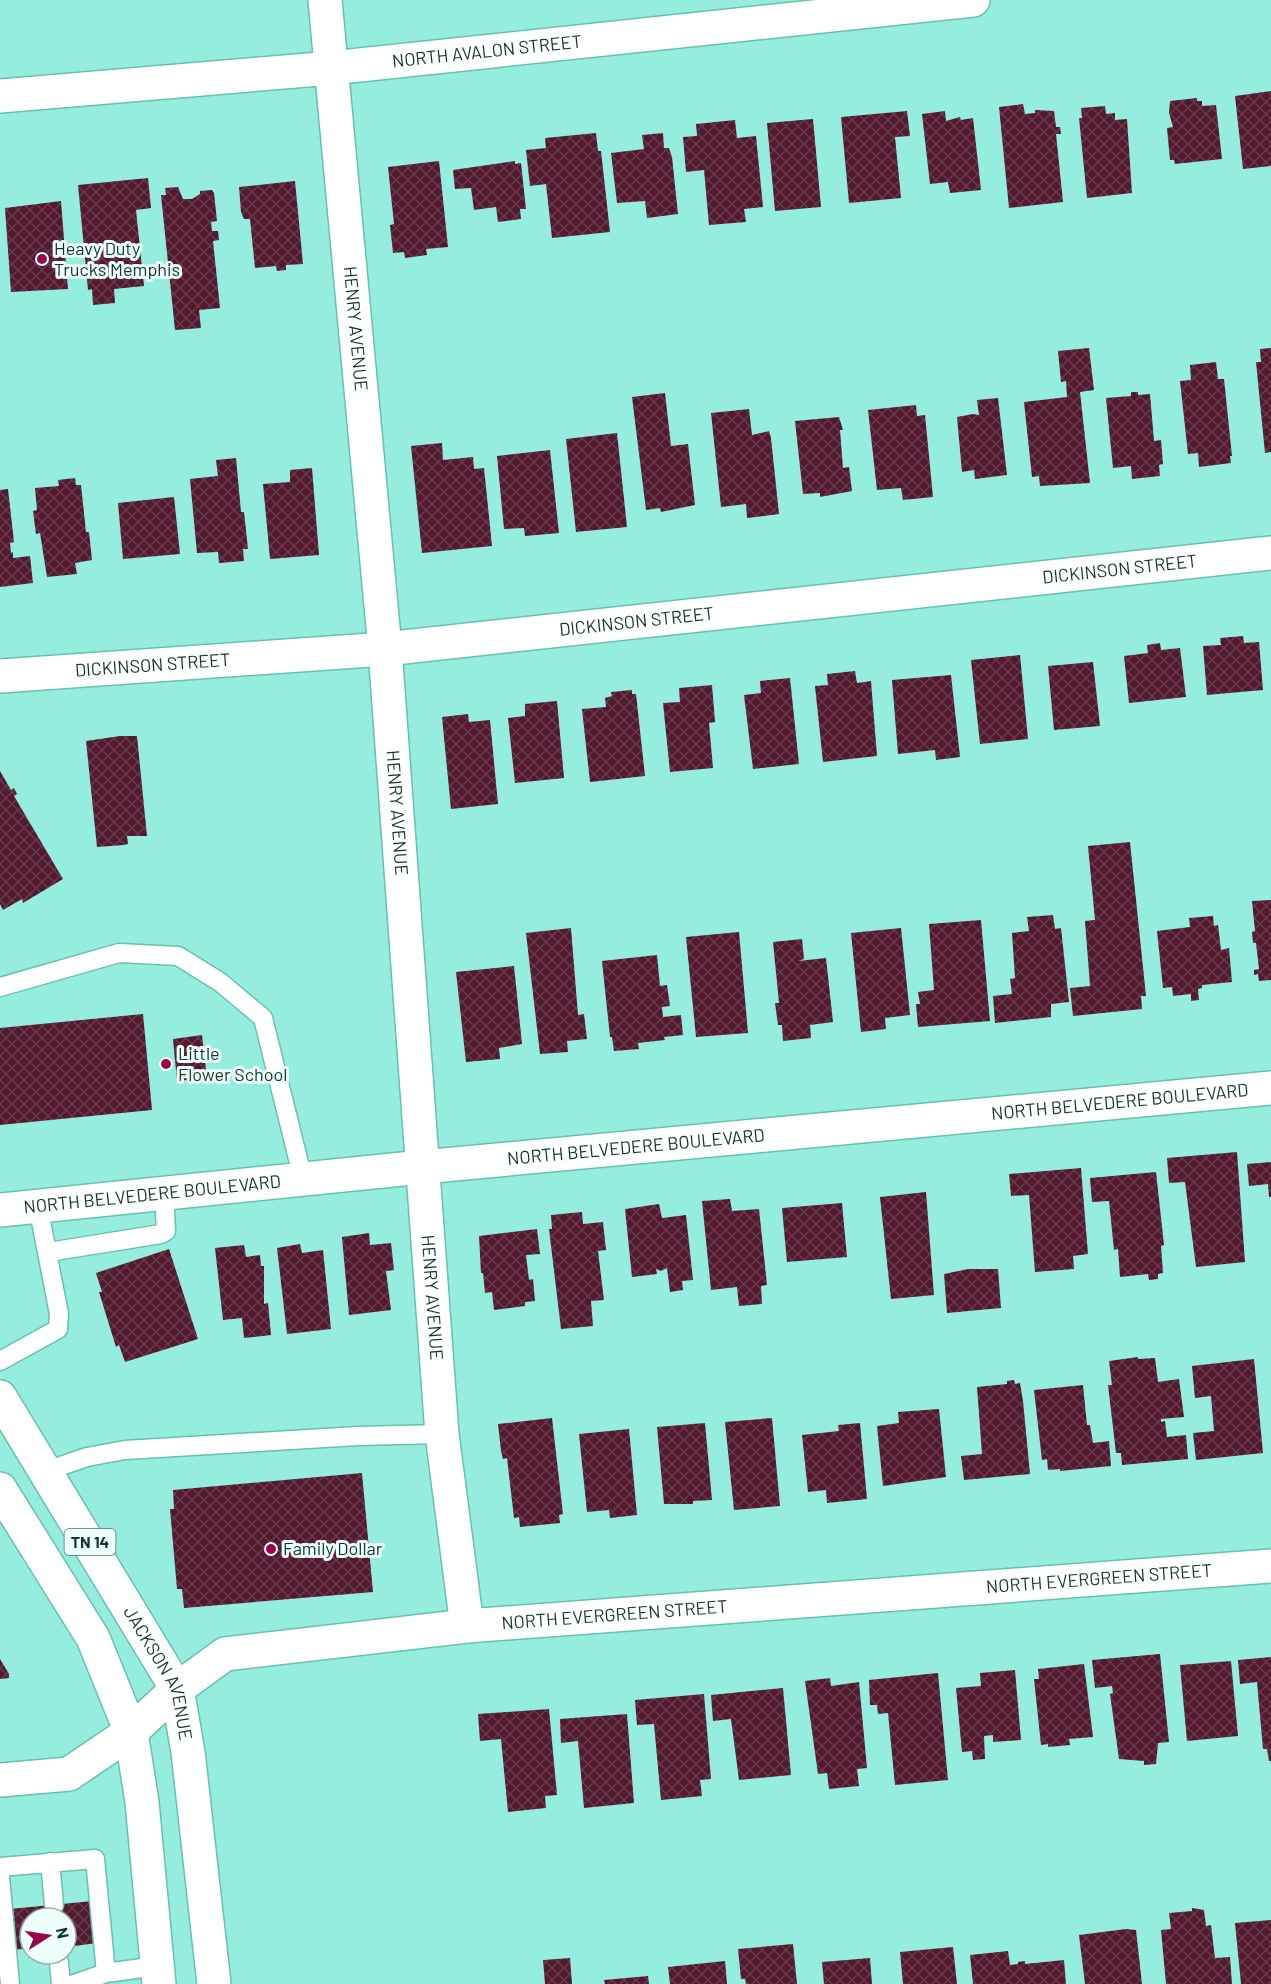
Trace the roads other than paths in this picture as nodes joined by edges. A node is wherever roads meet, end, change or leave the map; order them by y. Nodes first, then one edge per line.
1 (325, 0) edge
2 (973, 0) edge
3 (331, 68) junction
4 (0, 96) edge
5 (1271, 554) edge
6 (385, 649) junction
7 (0, 676) edge
8 (0, 987) edge
9 (1271, 1088) edge
10 (422, 1167) junction
11 (303, 1179) junction
12 (164, 1193) junction
13 (38, 1206) junction
14 (0, 1210) edge
15 (48, 1249) junction
16 (0, 1362) edge
17 (0, 1397) edge
18 (442, 1434) junction
19 (46, 1472) junction
20 (0, 1489) edge
21 (1271, 1566) edge
22 (468, 1626) junction
23 (177, 1689) junction
24 (131, 1732) junction
25 (0, 1780) edge
26 (50, 1862) junction
27 (0, 1867) edge
28 (0, 1877) edge
29 (54, 1905) dead end
30 (59, 1966) edge
31 (106, 1973) junction
32 (158, 1975) edge
33 (10, 1984) edge
34 (61, 1984) edge
35 (74, 1984) edge
36 (214, 1984) edge

1 - 3 street, HENRY AVENUE
2 - 3 street, NORTH AVALON STREET
3 - 4 street, NORTH AVALON STREET
3 - 6 street, HENRY AVENUE
5 - 6 street, DICKINSON STREET
6 - 7 street, DICKINSON STREET
6 - 10 street, HENRY AVENUE
8 - 11 lane
9 - 10 street, NORTH BELVEDERE BOULEVARD
10 - 11 street, NORTH BELVEDERE BOULEVARD
10 - 18 street, HENRY AVENUE
11 - 12 street, NORTH BELVEDERE BOULEVARD
12 - 13 street, NORTH BELVEDERE BOULEVARD
12 - 15 lane
13 - 14 street, NORTH BELVEDERE BOULEVARD
13 - 15 lane
15 - 16 lane
17 - 19 street, JACKSON AVENUE / TN 14
18 - 19 lane
18 - 22 street, HENRY AVENUE
19 - 23 street, JACKSON AVENUE / TN 14
20 - 24 street, TN 14
21 - 22 street, NORTH EVERGREEN STREET
22 - 23 street, NORTH EVERGREEN STREET
23 - 24 street, NORTH EVERGREEN STREET
23 - 36 street, JACKSON AVENUE / TN 14
24 - 25 street, NORTH EVERGREEN STREET
24 - 32 street, TN 14
26 - 27 lane
26 - 29 lane
26 - 31 lane
28 - 33 lane
30 - 34 lane
31 - 32 lane
31 - 35 lane

